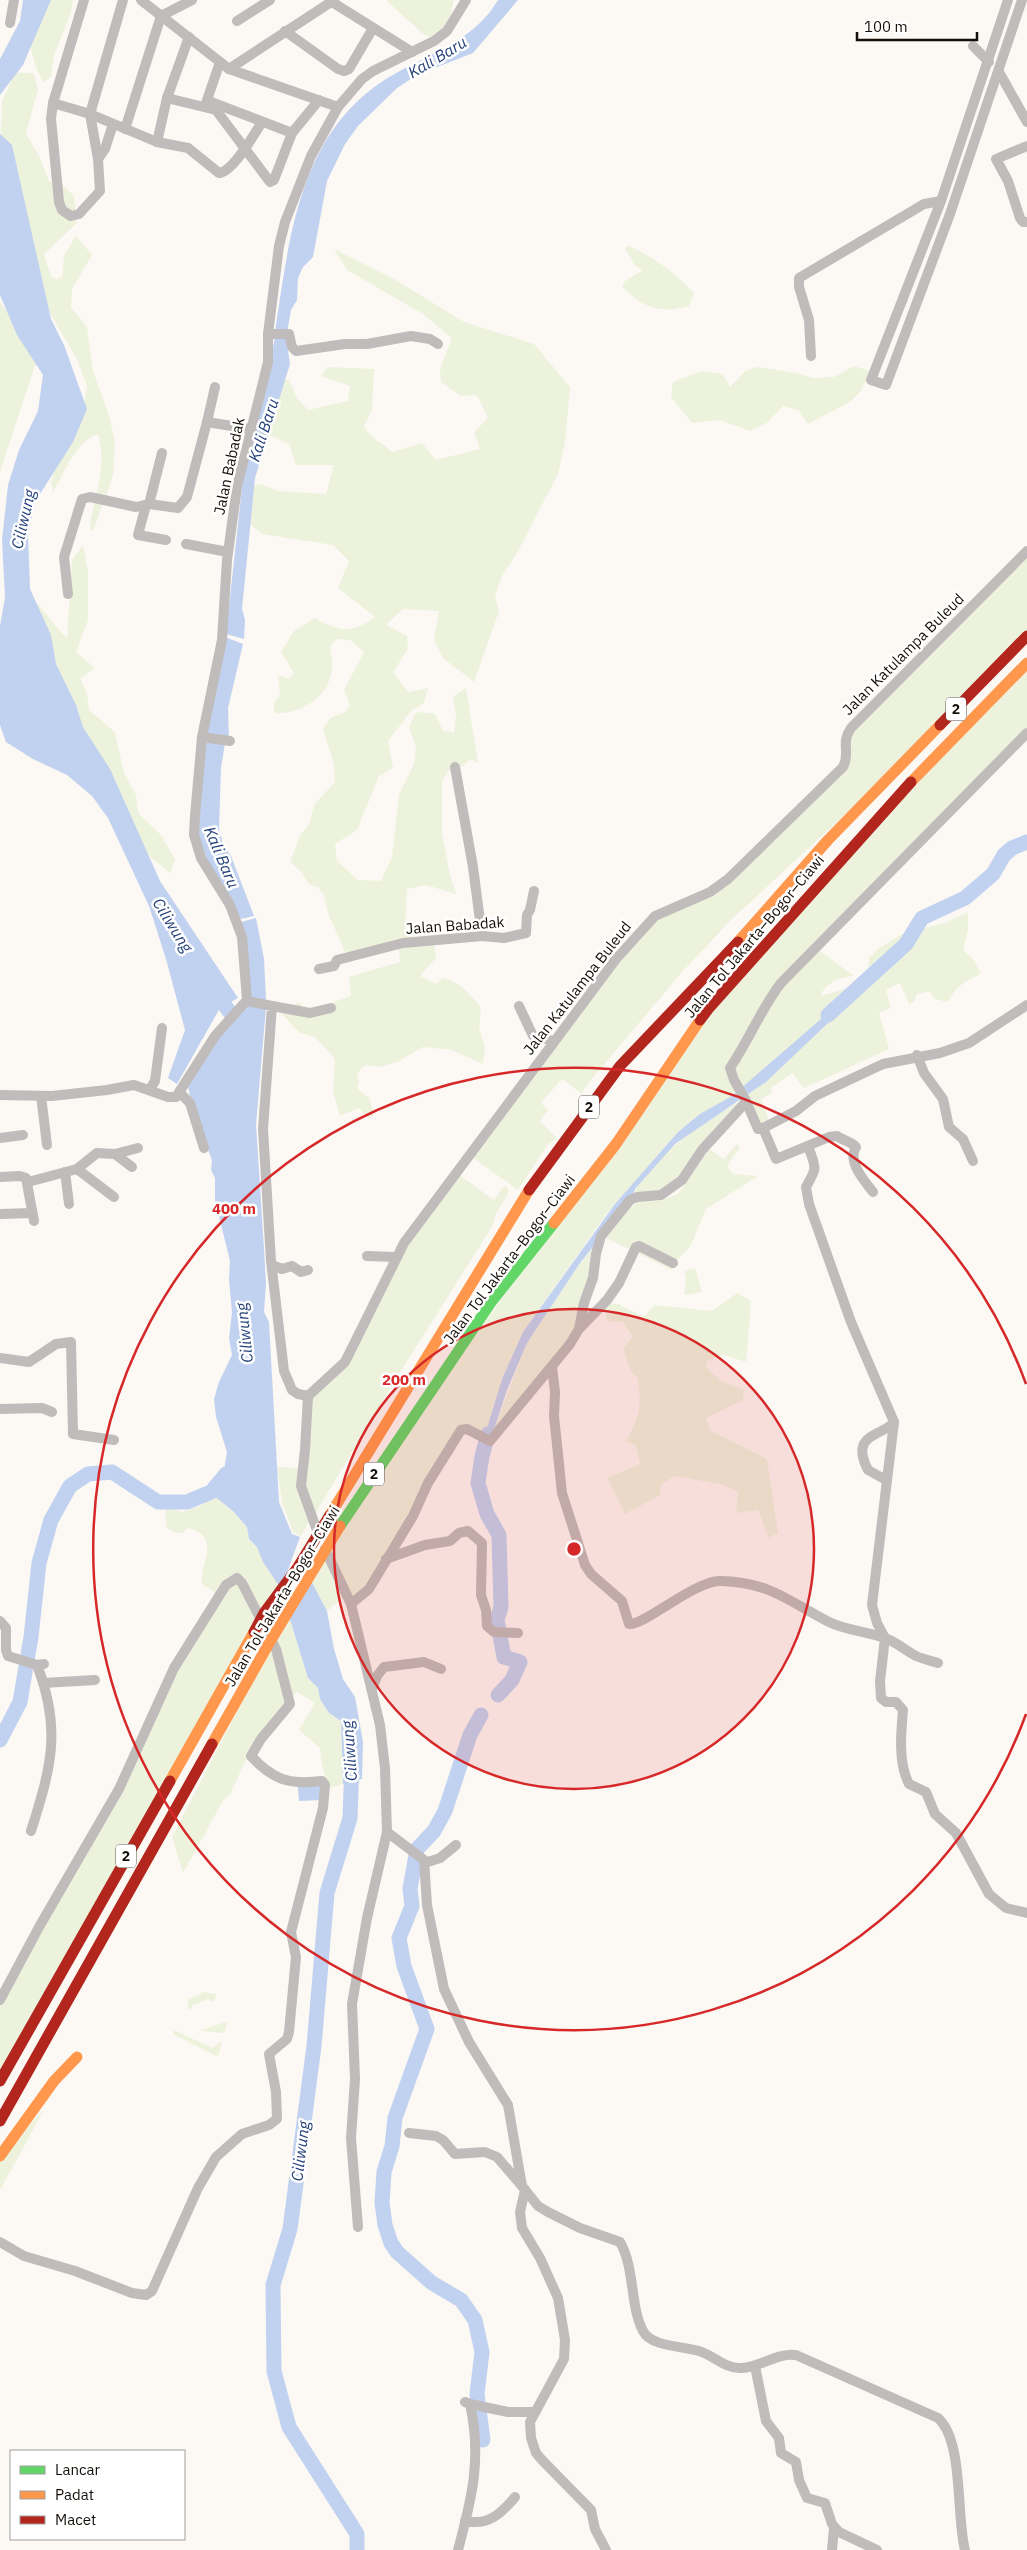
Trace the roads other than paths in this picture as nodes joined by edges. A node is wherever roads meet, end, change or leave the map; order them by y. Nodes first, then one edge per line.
1 (14, 0) edge
2 (84, 0) edge
3 (123, 0) edge
4 (141, 0) edge
5 (192, 0) edge
6 (270, 0) edge
7 (466, 0) edge
8 (1008, 0) edge
9 (1022, 0) edge
10 (333, 1) edge
11 (161, 16) junction
12 (237, 21) dead end
13 (10, 23) dead end
14 (373, 28) junction
15 (285, 30) junction
16 (189, 38) junction
17 (973, 46) dead end
18 (412, 52) junction
19 (220, 62) junction
20 (989, 62) junction
21 (229, 69) junction
22 (999, 72) junction
23 (166, 98) junction
24 (319, 100) junction
25 (53, 102) junction
26 (206, 104) junction
27 (338, 107) junction
28 (90, 114) junction
29 (262, 122) junction
30 (1027, 122) edge
31 (113, 124) junction
32 (125, 130) junction
33 (292, 133) junction
34 (157, 142) junction
35 (1027, 146) edge
36 (245, 148) junction
37 (98, 159) junction
38 (941, 201) junction
39 (1027, 222) edge
40 (273, 334) junction
41 (438, 344) dead end
42 (811, 356) dead end
43 (215, 386) dead end
44 (207, 422) junction
45 (250, 429) junction
46 (162, 453) dead end
47 (148, 505) junction
48 (166, 540) dead end
49 (186, 544) dead end
50 (1027, 551) edge
51 (228, 552) junction
52 (68, 594) dead end
53 (1027, 636) edge
54 (1027, 662) edge
55 (1027, 733) edge
56 (203, 737) junction
57 (230, 741) dead end
58 (455, 767) dead end
59 (885, 783) junction
60 (841, 818) dead end
61 (534, 891) dead end
62 (482, 936) junction
63 (319, 969) dead end
64 (248, 1002) junction
65 (270, 1005) junction
66 (1027, 1005) edge
67 (519, 1006) dead end
68 (331, 1008) dead end
69 (162, 1028) dead end
70 (554, 1041) junction
71 (917, 1056) junction
72 (150, 1089) junction
73 (180, 1092) junction
74 (0, 1095) edge
75 (41, 1096) junction
76 (746, 1101) junction
77 (763, 1128) junction
78 (23, 1135) dead end
79 (0, 1138) edge
80 (47, 1145) dead end
81 (808, 1146) junction
82 (138, 1148) dead end
83 (204, 1148) dead end
84 (114, 1154) junction
85 (973, 1161) dead end
86 (132, 1167) dead end
87 (77, 1168) junction
88 (65, 1172) junction
89 (0, 1178) edge
90 (28, 1182) junction
91 (518, 1190) dead end
92 (873, 1192) dead end
93 (114, 1198) dead end
94 (69, 1204) dead end
95 (0, 1214) edge
96 (367, 1256) dead end
97 (397, 1257) junction
98 (673, 1263) dead end
99 (272, 1265) junction
100 (308, 1270) dead end
101 (470, 1288) junction
102 (579, 1329) junction
103 (0, 1358) edge
104 (552, 1367) junction
105 (308, 1396) junction
106 (0, 1409) edge
107 (52, 1412) dead end
108 (894, 1422) junction
109 (114, 1440) dead end
110 (886, 1480) junction
111 (386, 1559) junction
112 (351, 1604) junction
113 (0, 1621) edge
114 (518, 1633) dead end
115 (885, 1638) junction
116 (938, 1663) dead end
117 (441, 1669) dead end
118 (95, 1680) dead end
119 (43, 1683) junction
120 (372, 1690) junction
121 (231, 1711) junction
122 (32, 1831) dead end
123 (387, 1832) junction
124 (172, 1837) dead end
125 (456, 1845) dead end
126 (423, 1860) junction
127 (1027, 1913) edge
128 (0, 2000) edge
129 (77, 2057) dead end
130 (0, 2081) edge
131 (0, 2121) edge
132 (409, 2133) dead end
133 (0, 2156) edge
134 (524, 2188) junction
135 (358, 2227) dead end
136 (0, 2242) edge
137 (755, 2366) junction
138 (534, 2412) junction
139 (515, 2498) dead end
140 (469, 2522) junction
141 (834, 2528) junction
142 (458, 2550) edge
143 (606, 2550) edge
144 (832, 2550) edge
145 (877, 2550) edge
146 (965, 2550) edge

1 - 13 street
2 - 25 street
3 - 28 street
4 - 11 street
5 - 11 street
6 - 12 street
7 - 18 street, Jalan Babadak
8 - 20 street
9 - 22 street
10 - 14 street
10 - 15 street
11 - 16 street
11 - 32 street
14 - 15 street
14 - 18 street
15 - 21 street
16 - 19 street
16 - 23 street
17 - 20 street
18 - 27 street, Jalan Babadak
19 - 21 street
19 - 26 street
20 - 38 street
21 - 24 street
22 - 30 street
22 - 38 street
23 - 26 street
23 - 34 street
24 - 27 street
24 - 33 street
25 - 28 street
25 - 37 street
26 - 29 street
26 - 36 street
27 - 40 street, Jalan Babadak
28 - 31 street
28 - 37 street
29 - 33 street
29 - 36 street
31 - 32 street
31 - 37 street
32 - 34 street
33 - 36 street
34 - 36 street
35 - 39 street
38 - 42 street
40 - 41 street
40 - 45 street, Jalan Babadak
43 - 44 street
44 - 45 street
44 - 47 street
45 - 51 street, Jalan Babadak
46 - 47 street
47 - 48 street
47 - 52 street
49 - 51 street
50 - 70 street, Jalan Katulampa Buleud
51 - 56 street, Jalan Babadak
53 - 59 highway, Jalan Tol Jakarta–Bogor–Ciawi / 2
54 - 121 highway, Jalan Tol Jakarta–Bogor–Ciawi / 2, bridge
55 - 76 street
56 - 57 street
56 - 64 street, Jalan Babadak
58 - 62 street
59 - 60 highway
59 - 101 highway, Jalan Tol Jakarta–Bogor–Ciawi / 2
61 - 62 street, Jalan Babadak
62 - 63 street, Jalan Babadak
64 - 65 street
64 - 73 street
65 - 68 street
65 - 99 street
66 - 71 street
67 - 70 street
69 - 72 street
70 - 97 street, Jalan Katulampa Buleud
71 - 77 street
71 - 85 street
72 - 73 street
72 - 75 street
73 - 83 street
74 - 75 street
75 - 80 street
76 - 77 street
76 - 102 street
77 - 81 street
78 - 79 street
81 - 92 street
81 - 108 street
82 - 84 street
84 - 86 street
84 - 87 street
87 - 88 street
87 - 93 street
88 - 90 street
88 - 94 street
89 - 90 street
90 - 95 street
91 - 101 highway
96 - 97 street
97 - 105 street, Jalan Katulampa Buleud
98 - 102 street
99 - 100 street
99 - 105 street
101 - 130 highway, Jalan Tol Jakarta–Bogor–Ciawi / 2, bridge
102 - 104 street
103 - 109 street
104 - 111 street
104 - 115 street
105 - 112 street
106 - 107 street
108 - 110 street
108 - 110 street
110 - 115 street
111 - 112 street
111 - 114 street
112 - 120 street
113 - 119 street
115 - 116 street
115 - 127 street
117 - 120 street
118 - 119 street
119 - 122 street
120 - 123 street
121 - 124 highway
121 - 131 highway, Jalan Tol Jakarta–Bogor–Ciawi / 2
123 - 126 street
123 - 135 street
125 - 126 street
126 - 134 street
128 - 136 street
129 - 133 highway
132 - 134 street
134 - 137 street
134 - 138 street
137 - 141 street
137 - 146 street
138 - 140 street
138 - 143 street
139 - 140 street
140 - 142 street
141 - 144 street
141 - 145 street

